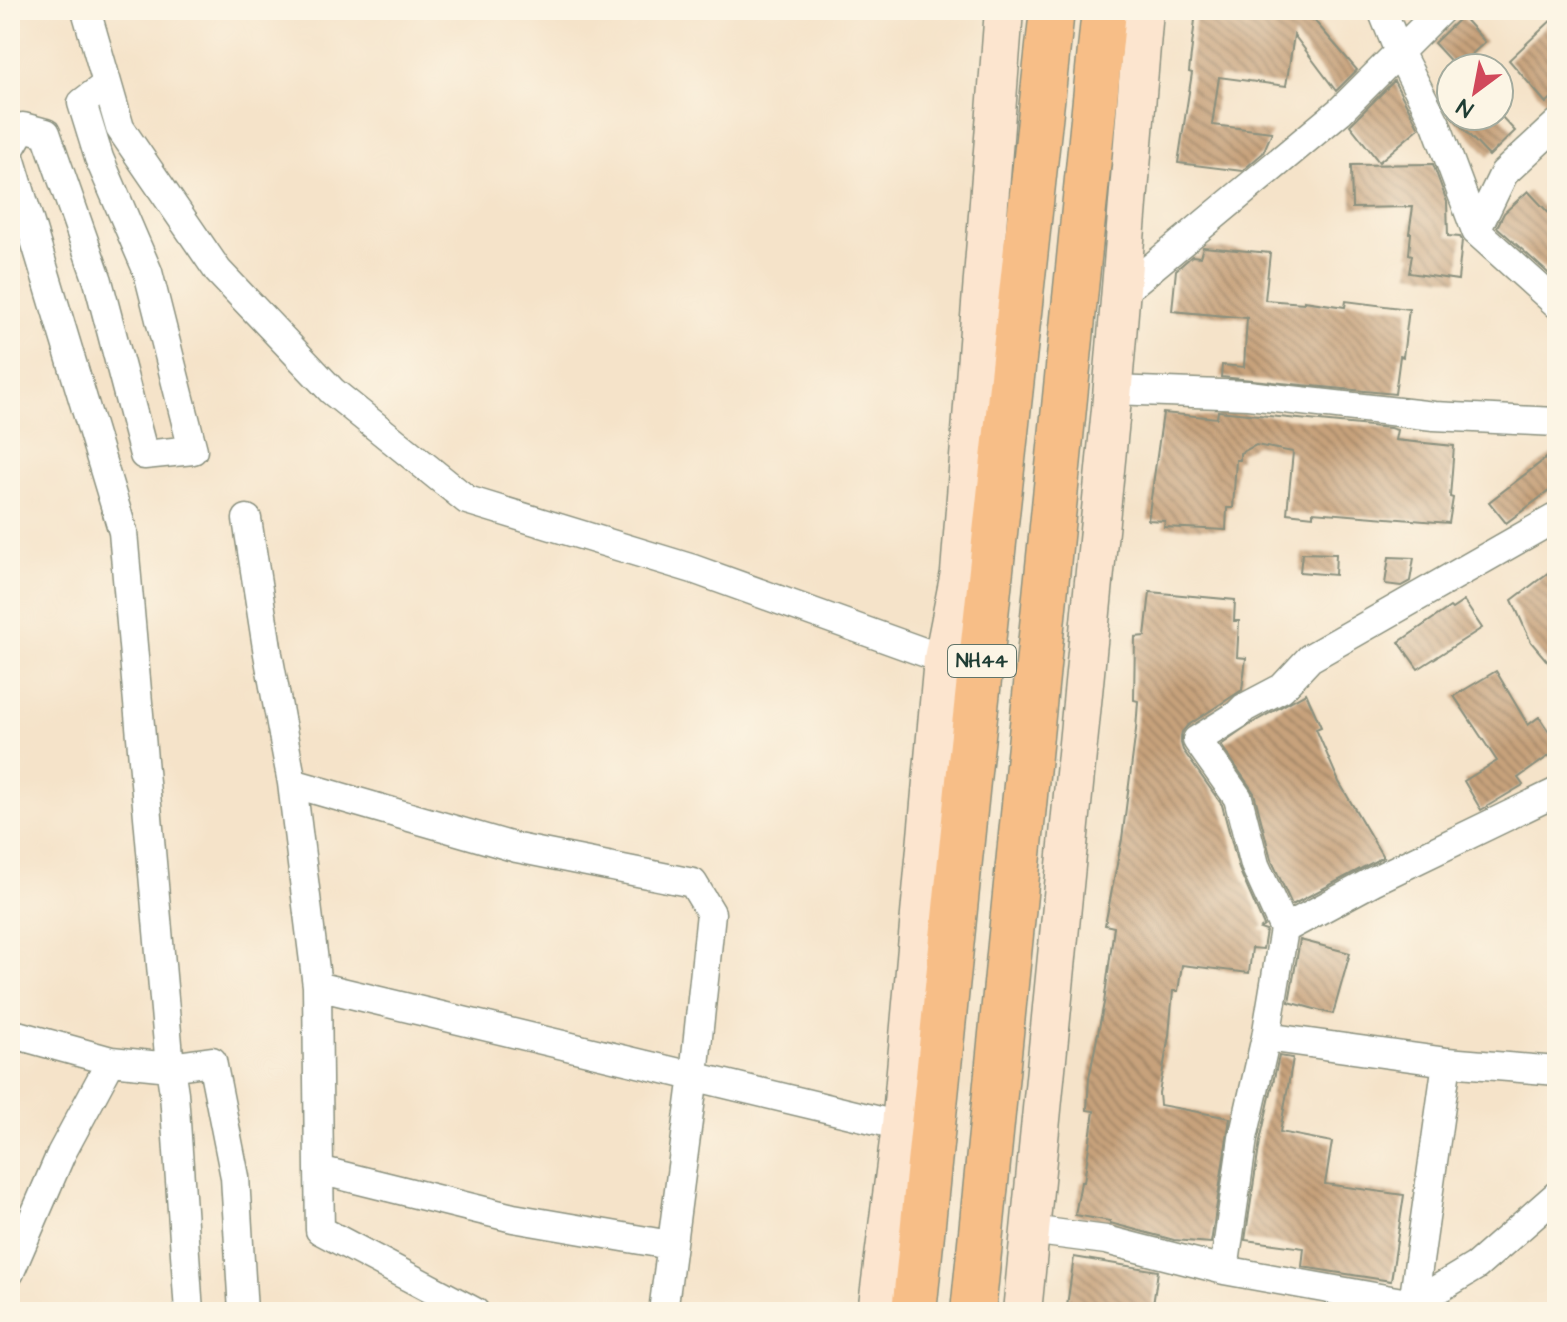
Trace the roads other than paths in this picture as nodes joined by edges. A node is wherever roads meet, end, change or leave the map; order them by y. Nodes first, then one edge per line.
1 (86, 10) edge
2 (1004, 10) edge
3 (1052, 10) edge
4 (1104, 10) edge
5 (1144, 10) edge
6 (1382, 10) edge
7 (1441, 10) edge
8 (1399, 52) junction
9 (107, 84) junction
10 (1557, 124) edge
11 (10, 149) edge
12 (10, 157) edge
13 (1476, 231) junction
14 (1120, 294) junction
15 (1557, 304) edge
16 (1112, 390) junction
17 (1557, 422) edge
18 (1557, 517) edge
19 (247, 519) dead end
20 (943, 659) junction
21 (292, 783) junction
22 (1557, 792) edge
23 (1284, 929) junction
24 (317, 986) junction
25 (10, 1033) edge
26 (1266, 1037) junction
27 (111, 1061) junction
28 (1447, 1062) junction
29 (170, 1067) junction
30 (1557, 1071) edge
31 (694, 1075) junction
32 (901, 1126) junction
33 (319, 1170) junction
34 (1557, 1195) edge
35 (1030, 1230) junction
36 (670, 1245) junction
37 (1224, 1270) junction
38 (10, 1272) edge
39 (1413, 1304) junction
40 (189, 1312) edge
41 (243, 1312) edge
42 (475, 1312) edge
43 (663, 1312) edge
44 (877, 1312) edge
45 (914, 1312) edge
46 (973, 1312) edge
47 (1022, 1312) edge

1 - 9 street
2 - 20 street
3 - 45 highway, NH44
4 - 46 highway, NH44
5 - 14 street
6 - 8 street
7 - 8 street
8 - 13 street
8 - 14 street
9 - 11 street
9 - 20 street
10 - 13 street
12 - 29 street
13 - 15 street
14 - 16 street
16 - 17 street
16 - 35 street
18 - 23 street
19 - 21 street
20 - 32 street
21 - 24 street
21 - 31 street
22 - 23 street
23 - 26 street
24 - 31 street
24 - 33 street
25 - 27 street
26 - 28 street
26 - 37 street
27 - 29 street
27 - 38 street
28 - 30 street
28 - 39 street
29 - 40 street
29 - 41 street
31 - 32 street
31 - 36 street
32 - 44 street
33 - 36 street
33 - 42 street
34 - 39 street
35 - 37 street
35 - 47 street
36 - 43 street
37 - 39 street

